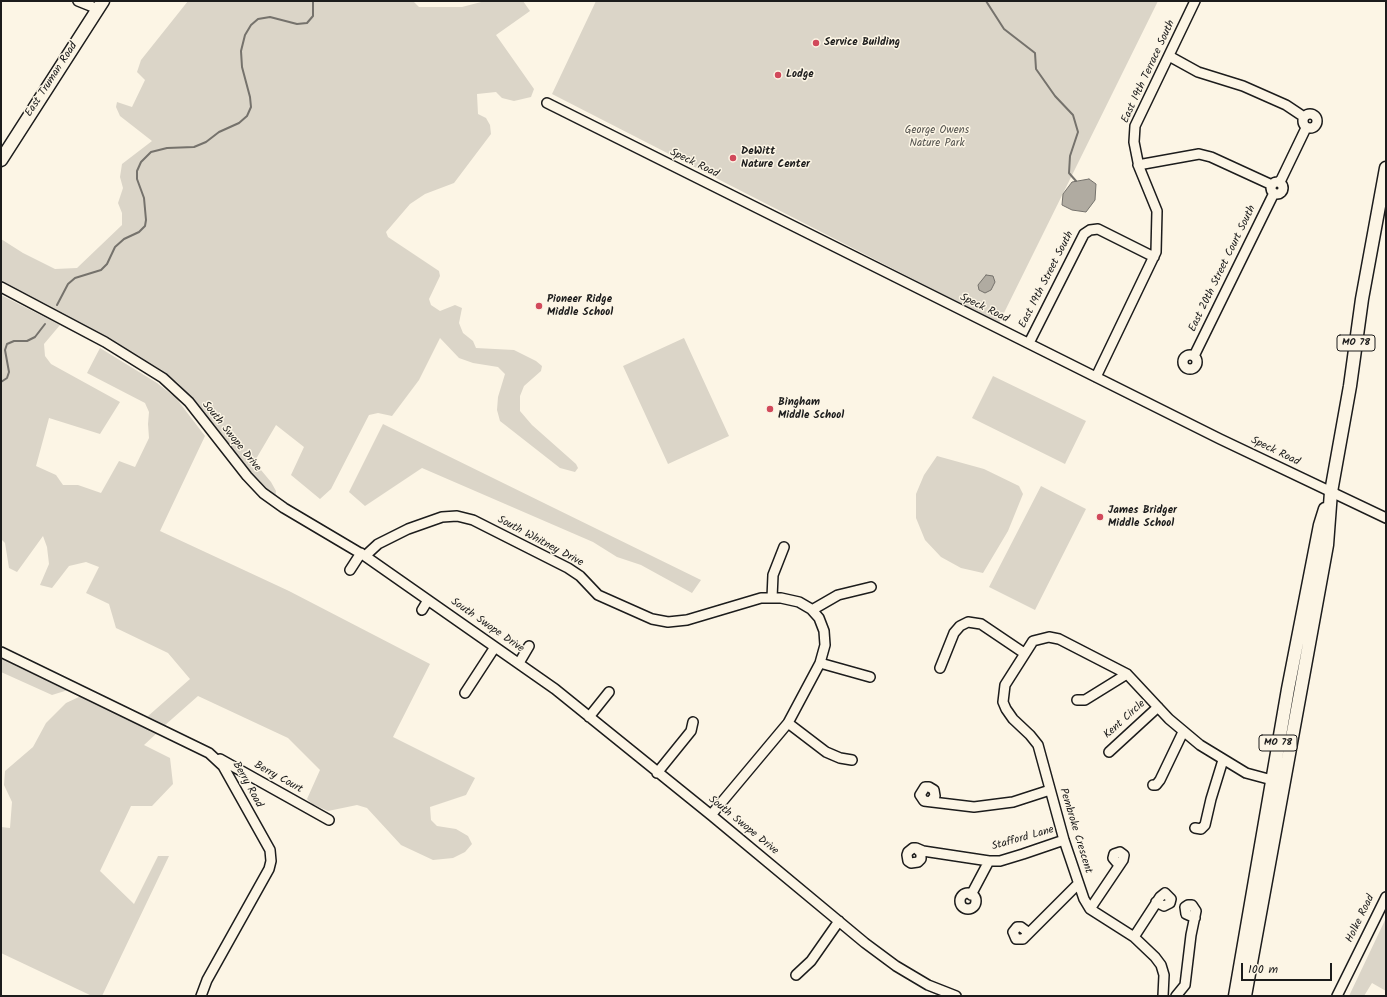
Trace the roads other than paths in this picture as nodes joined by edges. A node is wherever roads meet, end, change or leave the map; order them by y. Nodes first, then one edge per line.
1 (78, 1) edge
2 (1195, 1) edge
3 (100, 5) edge
4 (1169, 56) junction
5 (547, 103) dead end
6 (1304, 117) junction
7 (1306, 128) junction
8 (1, 160) edge
9 (1138, 165) junction
10 (1386, 168) edge
11 (1275, 187) junction
12 (1154, 257) junction
13 (1, 287) edge
14 (1028, 343) junction
15 (1194, 356) dead end
16 (1096, 377) junction
17 (1331, 492) junction
18 (1386, 518) edge
19 (784, 547) dead end
20 (363, 554) junction
21 (350, 570) dead end
22 (871, 587) dead end
23 (772, 598) junction
24 (428, 600) junction
25 (422, 610) dead end
26 (812, 610) junction
27 (529, 646) dead end
28 (495, 647) junction
29 (1, 652) edge
30 (1024, 653) junction
31 (519, 663) junction
32 (820, 663) junction
33 (940, 668) dead end
34 (1127, 674) junction
35 (870, 677) dead end
36 (609, 692) dead end
37 (465, 693) dead end
38 (1077, 700) dead end
39 (1158, 707) junction
40 (589, 717) junction
41 (693, 722) dead end
42 (788, 724) junction
43 (1183, 732) junction
44 (1109, 752) dead end
45 (215, 757) junction
46 (852, 760) dead end
47 (1223, 760) junction
48 (657, 773) junction
49 (1272, 780) junction
50 (1153, 785) dead end
51 (1050, 790) junction
52 (931, 801) dead end
53 (711, 815) junction
54 (329, 820) dead end
55 (1195, 828) dead end
56 (1064, 840) junction
57 (917, 849) dead end
58 (990, 861) junction
59 (1119, 865) dead end
60 (1078, 884) junction
61 (971, 895) dead end
62 (1386, 896) edge
63 (1156, 902) dead end
64 (1090, 909) junction
65 (1195, 918) dead end
66 (839, 921) junction
67 (1029, 933) dead end
68 (1134, 937) junction
69 (796, 975) dead end
70 (201, 996) edge
71 (956, 996) edge
72 (1163, 996) edge
73 (1176, 996) edge
74 (1235, 996) edge
75 (1245, 996) edge
76 (1337, 996) edge

1 - 3 street
2 - 4 street, East 19th Terrace South
3 - 8 main road, East Truman Road
4 - 6 street
4 - 9 street, East 19th Terrace South
5 - 14 street, Speck Road
6 - 7 street
6 - 7 street, East 20th Street Court South
7 - 11 street, East 20th Street Court South
9 - 11 street
9 - 12 street, East 19th Terrace South
10 - 17 main road, MO 78
11 - 15 street, East 20th Street Court South
12 - 14 street, East 19th Street South
12 - 16 street, East 19th Terrace South
13 - 20 street, South Swope Drive
14 - 16 street, Speck Road
16 - 17 street, Speck Road
17 - 18 street, Speck Road
17 - 49 main road, MO 78
17 - 75 main road, MO 78
19 - 23 street
20 - 21 street, South Whitney Drive
20 - 23 street, South Whitney Drive
20 - 24 street, South Swope Drive
22 - 26 street
23 - 26 street, South Whitney Drive
24 - 25 street
24 - 28 street, South Swope Drive
26 - 32 street
27 - 31 street
28 - 31 street, South Swope Drive
28 - 37 street
29 - 45 street, Berry Road
30 - 33 street
30 - 34 street, Pembroke Crescent
30 - 51 street, Pembroke Crescent
31 - 40 street, South Swope Drive
32 - 35 street
32 - 42 street
34 - 38 street
34 - 39 street, Pembroke Crescent
36 - 40 street
39 - 43 street, Pembroke Crescent
39 - 44 street, Kent Circle
40 - 48 street, South Swope Drive
41 - 48 street
42 - 46 street
42 - 53 street
43 - 47 street, Pembroke Crescent
43 - 50 street
45 - 54 street, Berry Court
45 - 70 street, Berry Road
47 - 49 street, Pembroke Crescent
47 - 55 street
48 - 53 street, South Swope Drive
49 - 74 main road, MO 78
51 - 52 street
51 - 56 street, Pembroke Crescent
53 - 66 street, South Swope Drive
56 - 58 street, Stafford Lane
56 - 60 street, Pembroke Crescent
57 - 58 street, Stafford Lane
58 - 61 street
59 - 64 street
60 - 64 street, Pembroke Crescent
60 - 67 street
62 - 76 street, Holke Road
63 - 68 street
64 - 68 street
65 - 73 street
66 - 69 street
66 - 71 street, South Swope Drive
68 - 72 street

